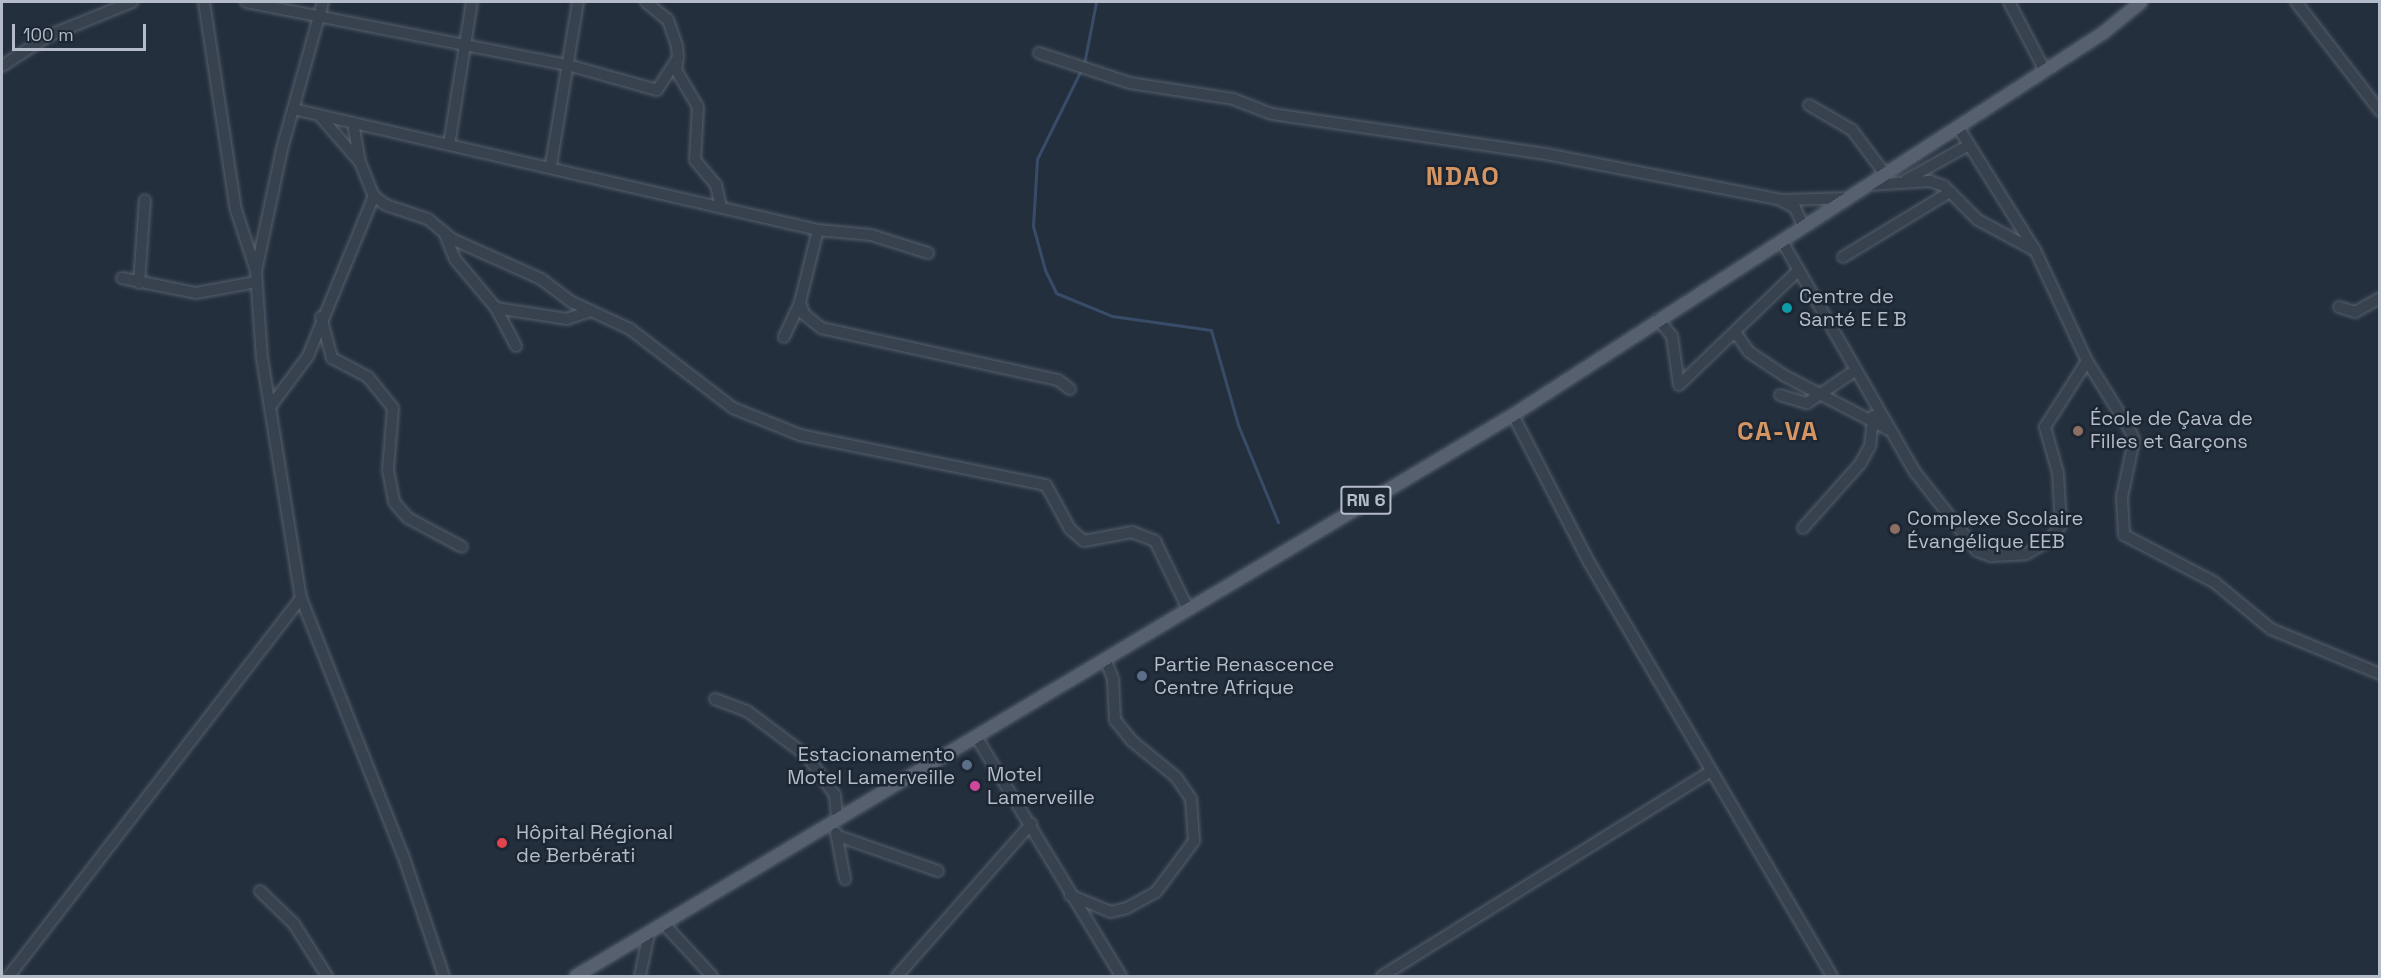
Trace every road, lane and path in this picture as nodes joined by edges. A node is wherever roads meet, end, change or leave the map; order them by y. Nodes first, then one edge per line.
1 (132, 2) edge
2 (204, 2) edge
3 (246, 2) edge
4 (323, 2) edge
5 (472, 2) edge
6 (578, 2) edge
7 (646, 2) edge
8 (2009, 2) edge
9 (2141, 2) edge
10 (2296, 2) edge
11 (320, 15) junction
12 (465, 47) junction
13 (1039, 53) dead end
14 (678, 58) junction
15 (568, 65) junction
16 (2, 66) edge
17 (2045, 71) junction
18 (1809, 105) dead end
19 (293, 109) junction
20 (2379, 111) edge
21 (319, 115) junction
22 (353, 123) junction
23 (1958, 127) junction
24 (449, 145) junction
25 (1969, 145) junction
26 (360, 162) junction
27 (551, 165) junction
28 (1885, 174) junction
29 (1903, 182) junction
30 (1868, 185) junction
31 (1950, 192) junction
32 (374, 196) junction
33 (1849, 198) junction
34 (145, 200) dead end
35 (1782, 200) junction
36 (720, 203) junction
37 (1804, 227) junction
38 (818, 230) junction
39 (444, 231) junction
40 (1782, 241) junction
41 (2034, 250) junction
42 (928, 253) dead end
43 (1843, 257) dead end
44 (1798, 270) junction
45 (256, 276) junction
46 (122, 278) dead end
47 (140, 283) junction
48 (2379, 298) edge
49 (800, 302) junction
50 (2339, 307) dead end
51 (496, 308) junction
52 (590, 311) junction
53 (321, 317) junction
54 (1658, 319) junction
55 (1735, 332) junction
56 (784, 337) dead end
57 (516, 346) dead end
58 (2087, 362) junction
59 (1856, 370) junction
60 (1070, 389) dead end
61 (1780, 395) dead end
62 (1820, 395) junction
63 (1873, 398) junction
64 (270, 407) junction
65 (1513, 415) junction
66 (1873, 420) junction
67 (1892, 432) junction
68 (1803, 528) dead end
69 (462, 547) dead end
70 (301, 598) junction
71 (1188, 609) junction
72 (1106, 661) junction
73 (2379, 674) edge
74 (715, 699) dead end
75 (977, 738) junction
76 (1711, 771) junction
77 (833, 821) junction
78 (1030, 824) junction
79 (838, 836) junction
80 (938, 871) dead end
81 (845, 879) dead end
82 (260, 891) dead end
83 (1070, 894) junction
84 (664, 924) junction
85 (649, 933) junction
86 (9, 976) edge
87 (327, 976) edge
88 (444, 976) edge
89 (576, 976) edge
90 (640, 976) edge
91 (712, 976) edge
92 (897, 976) edge
93 (1121, 976) edge
94 (1382, 976) edge
95 (1832, 976) edge

1 - 16 street
2 - 45 street
3 - 11 street
4 - 11 street
5 - 12 street
6 - 15 street
7 - 14 street
8 - 17 street
9 - 17 main road, RN 6
10 - 20 street
11 - 12 street
11 - 19 street
12 - 15 street
12 - 24 street
13 - 35 street
14 - 15 street
14 - 36 street
15 - 27 street
17 - 23 main road, RN 6
18 - 28 street
19 - 21 street
19 - 45 street
21 - 22 street
21 - 26 street
22 - 24 street
22 - 26 street
23 - 25 street
23 - 28 main road, RN 6
24 - 27 street
25 - 29 street
25 - 41 street
26 - 32 street
27 - 36 street
28 - 30 main road, RN 6
29 - 30 street
29 - 31 street
30 - 33 main road, RN 6
31 - 41 street
31 - 43 street
32 - 39 street
32 - 53 street
33 - 35 street
33 - 37 main road, RN 6
34 - 47 street
35 - 37 street
36 - 38 street
37 - 40 main road, RN 6
38 - 42 street
38 - 49 street
39 - 51 street
39 - 52 street
40 - 44 street
40 - 54 main road, RN 6
41 - 58 street
44 - 55 street
44 - 59 street
45 - 47 street
45 - 64 street
46 - 47 street
48 - 50 street
49 - 56 street
49 - 60 street
51 - 52 street
51 - 57 street
52 - 71 street
53 - 64 street
53 - 69 street
54 - 55 street
54 - 65 main road, RN 6
55 - 62 street
58 - 67 street
58 - 73 street
59 - 62 street
59 - 63 street
61 - 62 street
62 - 66 street
63 - 66 street
63 - 67 street
64 - 70 street
65 - 71 main road, RN 6
65 - 76 street
66 - 67 street
66 - 68 street
70 - 86 street
70 - 88 street
71 - 72 main road, RN 6
72 - 75 main road, RN 6
72 - 83 street
74 - 77 street
75 - 77 main road, RN 6
75 - 78 street
76 - 94 street
76 - 95 street
77 - 79 street
77 - 84 main road, RN 6
78 - 83 street
78 - 92 street
79 - 80 street
79 - 81 street
82 - 87 street
83 - 93 street
84 - 85 main road, RN 6
84 - 91 street
85 - 89 main road, RN 6
85 - 90 street

